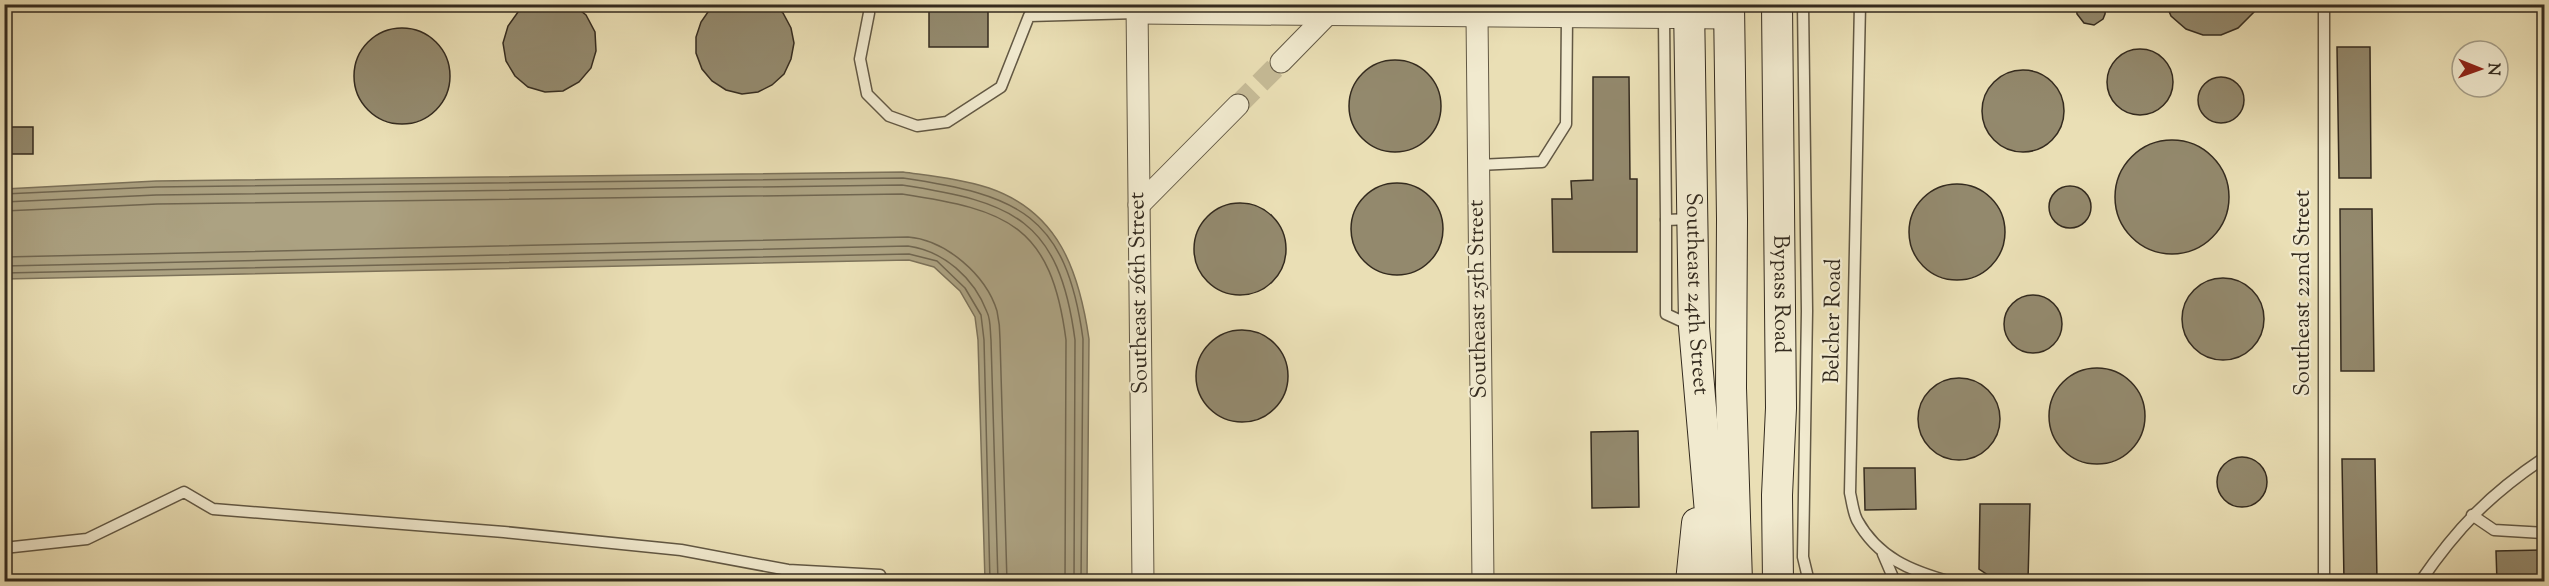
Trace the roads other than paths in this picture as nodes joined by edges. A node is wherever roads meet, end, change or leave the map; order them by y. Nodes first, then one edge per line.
1 (1777, 4) edge
2 (1803, 4) edge
3 (1860, 4) edge
4 (2324, 4) edge
5 (1137, 9) edge
6 (1729, 11) edge
7 (869, 14) dead end
8 (1681, 14) edge
9 (1327, 15) junction
10 (1477, 17) junction
11 (1567, 17) junction
12 (1281, 62) tunnel mouth
13 (1238, 105) tunnel mouth
14 (1478, 165) junction
15 (1139, 205) junction
16 (1732, 219) junction
17 (1679, 220) junction
18 (1702, 418) junction
19 (2544, 458) edge
20 (2472, 515) junction
21 (2544, 533) edge
22 (4, 548) edge
23 (1883, 554) junction
24 (808, 577) edge
25 (880, 582) edge
26 (1143, 582) edge
27 (1482, 582) edge
28 (1691, 582) edge
29 (1716, 582) edge
30 (1737, 582) edge
31 (1778, 582) edge
32 (1809, 582) edge
33 (1895, 582) edge
34 (1952, 582) edge
35 (2324, 582) edge
36 (2420, 582) edge

1 - 31 street, Bypass Road
2 - 32 lane
3 - 23 lane, Belcher Road
4 - 35 lane, Southeast 22nd Street
5 - 7 lane
5 - 9 street
5 - 15 street, Southeast 26th Street
6 - 8 street
6 - 16 street, Southeast 24th Street
8 - 11 street
8 - 17 street, Southeast 24th Street
9 - 10 street
9 - 12 street
10 - 11 street
10 - 14 street, Southeast 25th Street
11 - 14 lane
13 - 15 street
14 - 27 street, Southeast 25th Street
15 - 26 street, Southeast 26th Street
16 - 17 street
16 - 30 street, Southeast 24th Street
17 - 18 street, Southeast 24th Street
18 - 28 street
18 - 29 street, Southeast 24th Street
19 - 20 lane
20 - 21 lane
20 - 36 lane
22 - 24 lane
23 - 33 lane
23 - 34 lane, Belcher Road
24 - 25 lane

